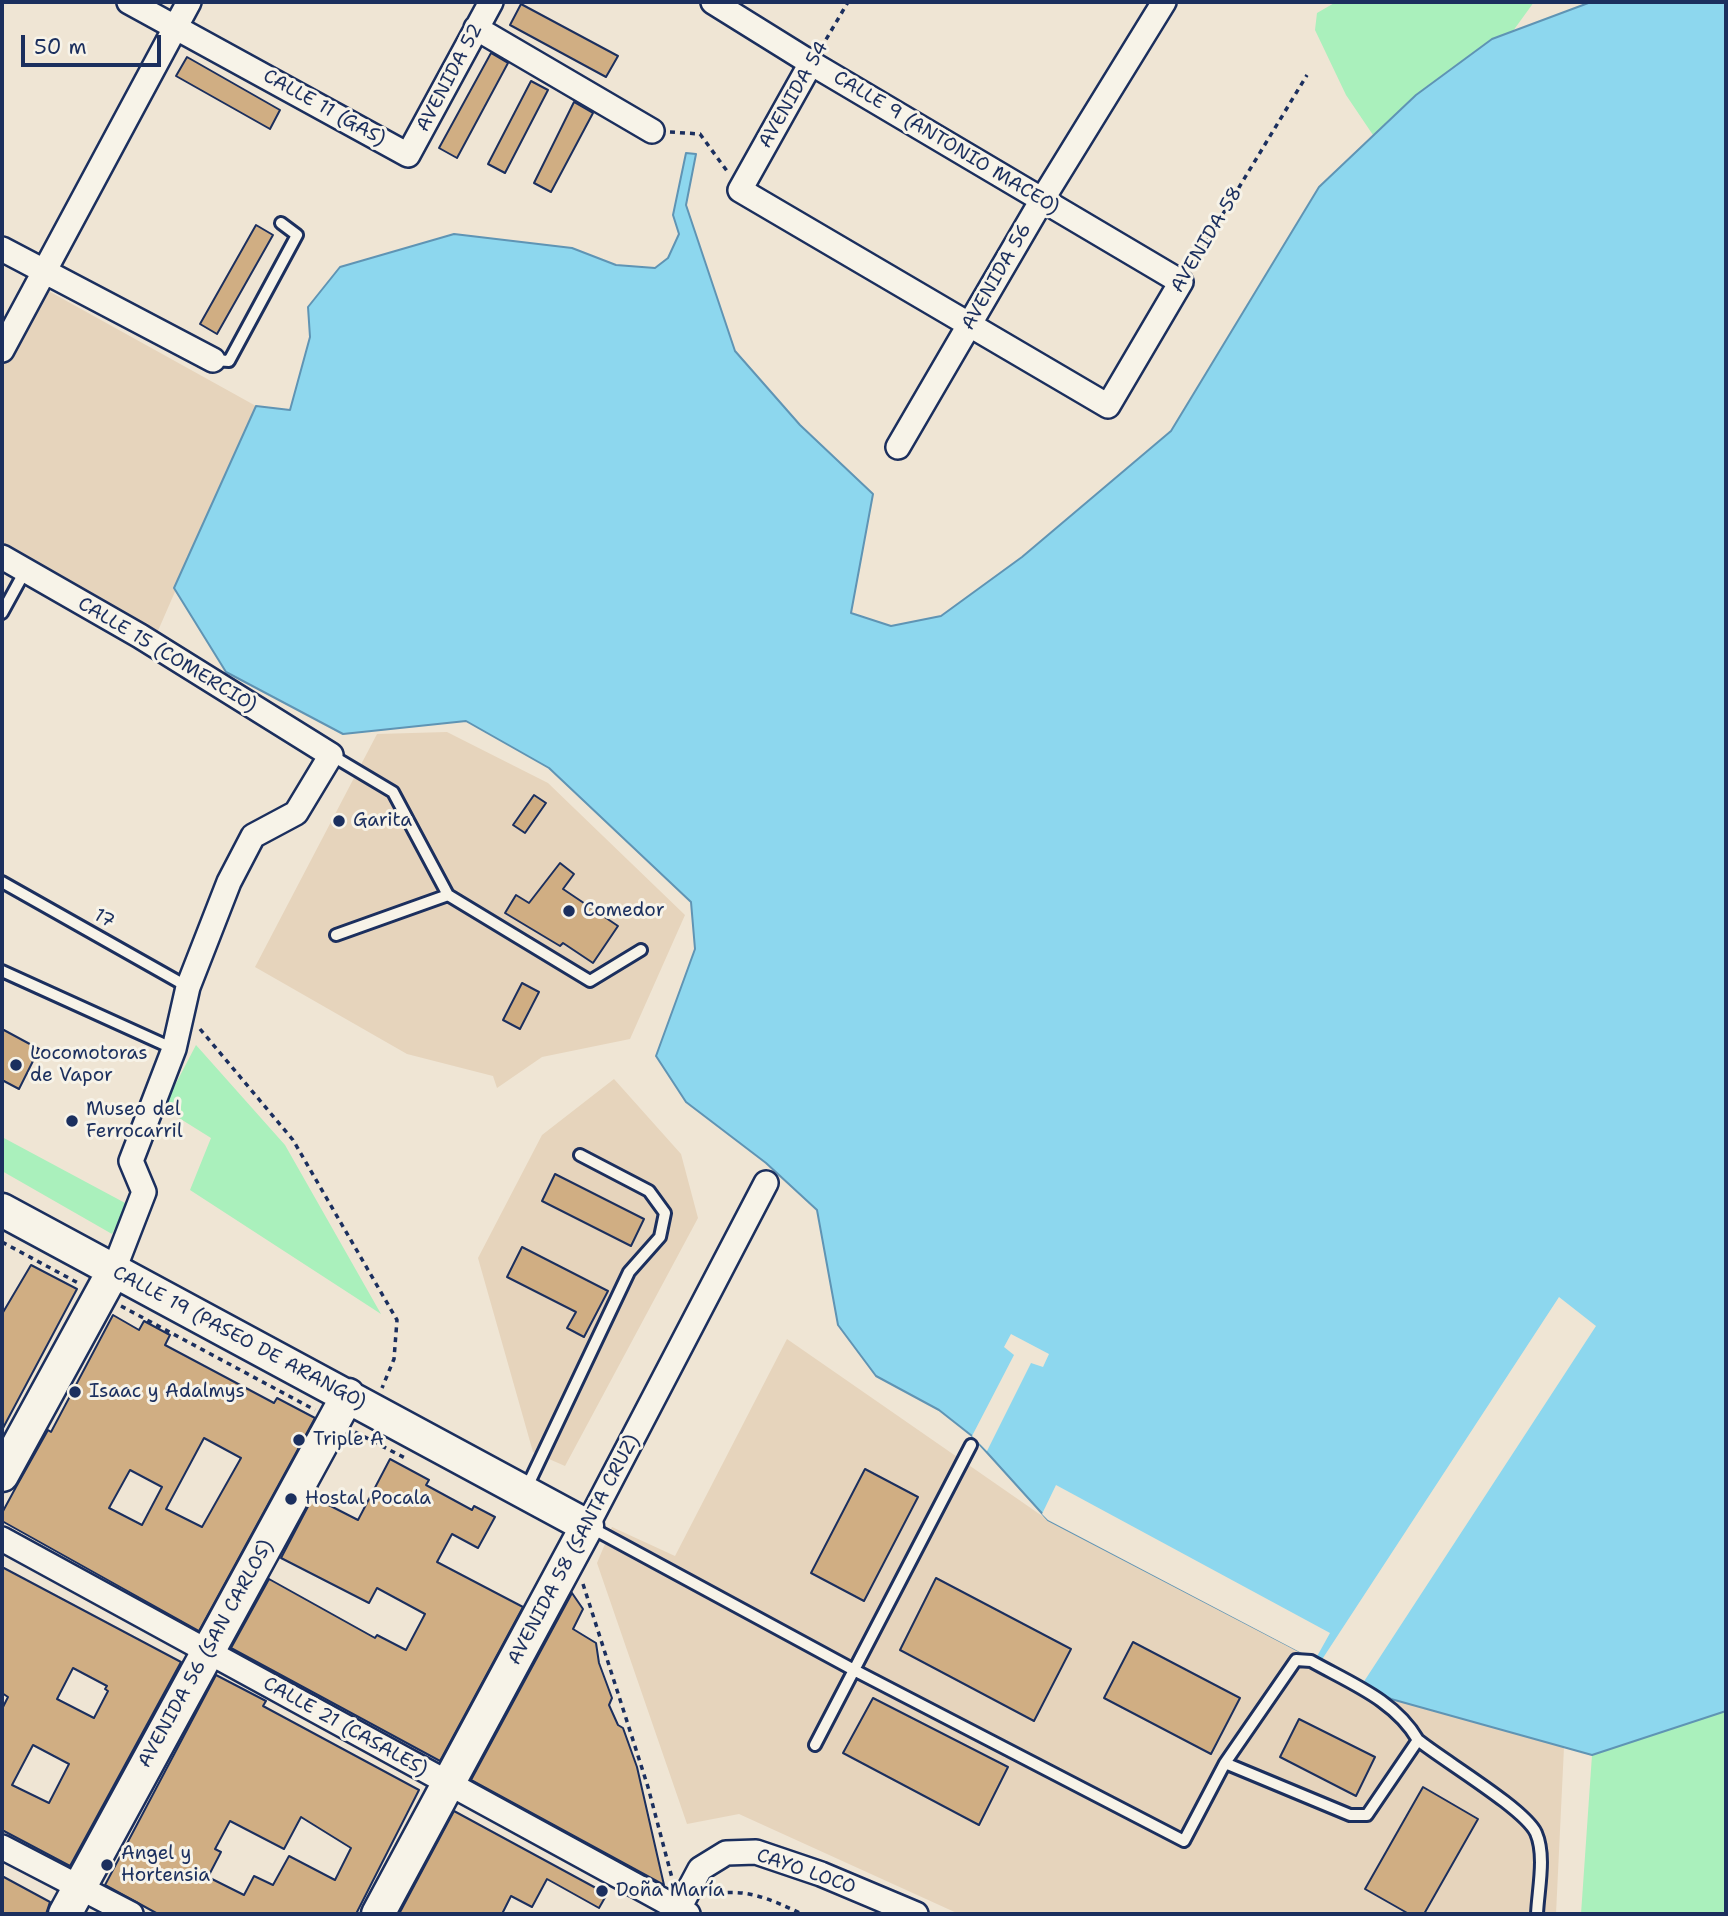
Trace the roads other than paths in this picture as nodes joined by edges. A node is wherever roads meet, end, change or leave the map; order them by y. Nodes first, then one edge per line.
1 (129, 2) edge
2 (189, 2) edge
3 (491, 2) edge
4 (713, 2) edge
5 (1164, 2) edge
6 (748, 10) edge
7 (175, 27) junction
8 (477, 28) junction
9 (811, 63) junction
10 (652, 131) road end
11 (408, 155) joint
12 (1042, 200) junction
13 (281, 223) dead end
14 (2, 249) edge
15 (44, 272) junction
16 (1181, 282) joint
17 (970, 325) junction
18 (2, 350) edge
19 (213, 360) joint
20 (898, 447) dead end
21 (2, 557) edge
22 (25, 571) junction
23 (2, 613) edge
24 (331, 755) junction
25 (2, 882) edge
26 (448, 895) junction
27 (336, 935) dead end
28 (641, 950) dead end
29 (2, 971) edge
30 (186, 998) junction
31 (174, 1049) junction
32 (580, 1155) dead end
33 (766, 1183) dead end
34 (2, 1210) edge
35 (107, 1283) junction
36 (352, 1408) junction
37 (971, 1445) dead end
38 (2, 1475) edge
39 (524, 1491) junction
40 (2, 1539) edge
41 (580, 1539) junction
42 (207, 1651) junction
43 (854, 1670) junction
44 (1418, 1740) junction
45 (815, 1745) dead end
46 (1225, 1763) junction
47 (449, 1784) junction
48 (2, 1847) edge
49 (80, 1887) junction
50 (681, 1913) edge
51 (65, 1914) edge
52 (131, 1914) edge
53 (378, 1914) edge
54 (916, 1914) edge
55 (1537, 1914) edge

1 - 7 street, CALLE 11 (GAS)
2 - 7 street
3 - 8 street, AVENIDA 52
4 - 6 street, CALLE 9 (ANTONIO MACEO)
5 - 12 street, AVENIDA 56
6 - 9 street, CALLE 9 (ANTONIO MACEO)
7 - 11 street, CALLE 11 (GAS)
7 - 15 street
8 - 10 street
8 - 11 street, AVENIDA 52
9 - 12 street, CALLE 9 (ANTONIO MACEO)
9 - 17 street, AVENIDA 54
12 - 16 street, CALLE 9 (ANTONIO MACEO)
12 - 17 street, AVENIDA 56
13 - 19 lane
14 - 15 street
15 - 18 street
15 - 19 street
16 - 17 street, AVENIDA 58
17 - 20 street, AVENIDA 56
21 - 22 street, CALLE 15 (COMERCIO)
22 - 23 lane
22 - 24 street, CALLE 15 (COMERCIO)
24 - 26 lane
24 - 30 street
25 - 30 lane, 17
26 - 27 lane
26 - 28 lane
29 - 31 lane
30 - 31 street
31 - 35 street
32 - 39 lane
33 - 41 street, AVENIDA 58 (SANTA CRUZ)
34 - 35 main road, CALLE 19 (PASEO DE ARANGO)
35 - 36 main road, CALLE 19 (PASEO DE ARANGO)
35 - 38 main road
36 - 39 main road, CALLE 19 (PASEO DE ARANGO)
36 - 42 main road, AVENIDA 56 (SAN CARLOS)
37 - 43 lane
39 - 41 main road, CALLE 19 (PASEO DE ARANGO)
40 - 42 street, CALLE 21 (CASALES)
41 - 43 lane
41 - 47 main road, AVENIDA 58 (SANTA CRUZ)
42 - 47 street, CALLE 21 (CASALES)
42 - 49 main road, AVENIDA 56 (SAN CARLOS)
43 - 45 lane
43 - 46 lane
44 - 46 lane
44 - 46 lane
44 - 55 lane
47 - 50 street, CALLE 21 (CASALES)
47 - 53 main road, AVENIDA 58 (SANTA CRUZ)
48 - 49 street
49 - 51 main road, AVENIDA 56 (SAN CARLOS)
49 - 52 street
50 - 54 street, CAYO LOCO

